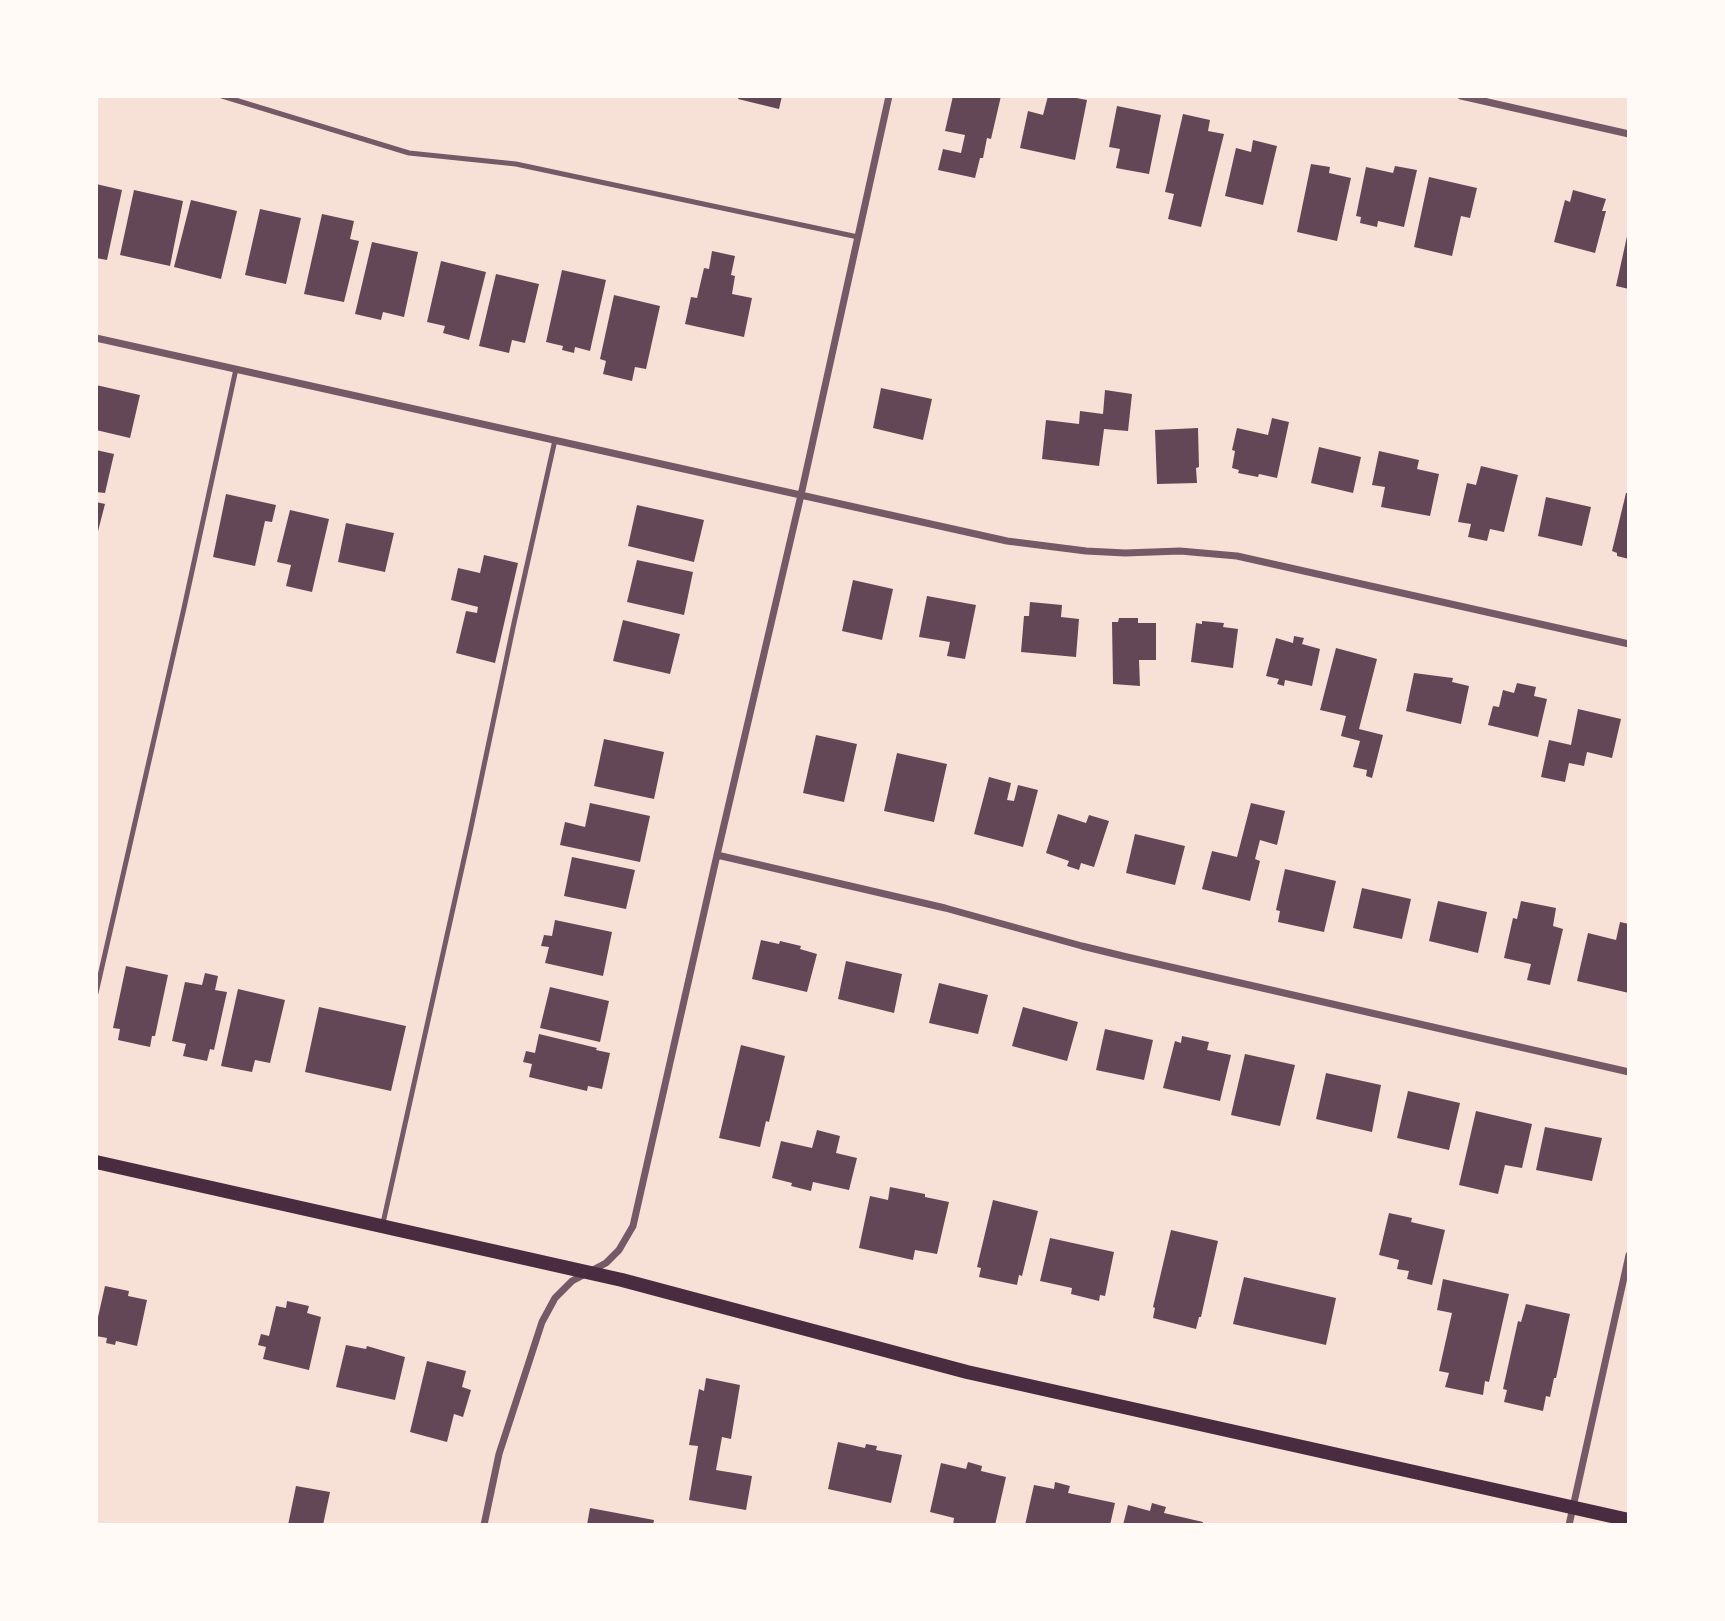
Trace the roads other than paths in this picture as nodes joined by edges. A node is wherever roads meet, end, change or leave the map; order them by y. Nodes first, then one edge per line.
1 (222, 96) edge
2 (889, 96) edge
3 (1461, 96) edge
4 (1629, 134) edge
5 (858, 237) junction
6 (96, 338) edge
7 (236, 369) junction
8 (555, 440) junction
9 (801, 495) junction
10 (1629, 644) edge
11 (717, 855) junction
12 (96, 993) edge
13 (1629, 1072) edge
14 (96, 1162) edge
15 (382, 1225) junction
16 (1629, 1255) edge
17 (587, 1272) junction
18 (1573, 1508) junction
19 (1629, 1520) edge
20 (484, 1525) edge
21 (1569, 1525) edge

1 - 5 lane
2 - 5 street
3 - 4 street
5 - 9 street
6 - 7 street
7 - 8 street
7 - 12 lane
8 - 9 street
8 - 15 lane
9 - 10 street
9 - 11 street
11 - 13 street
11 - 17 street
14 - 15 main road
15 - 17 main road
16 - 18 street
17 - 18 main road
17 - 20 street
18 - 19 main road
18 - 21 street

